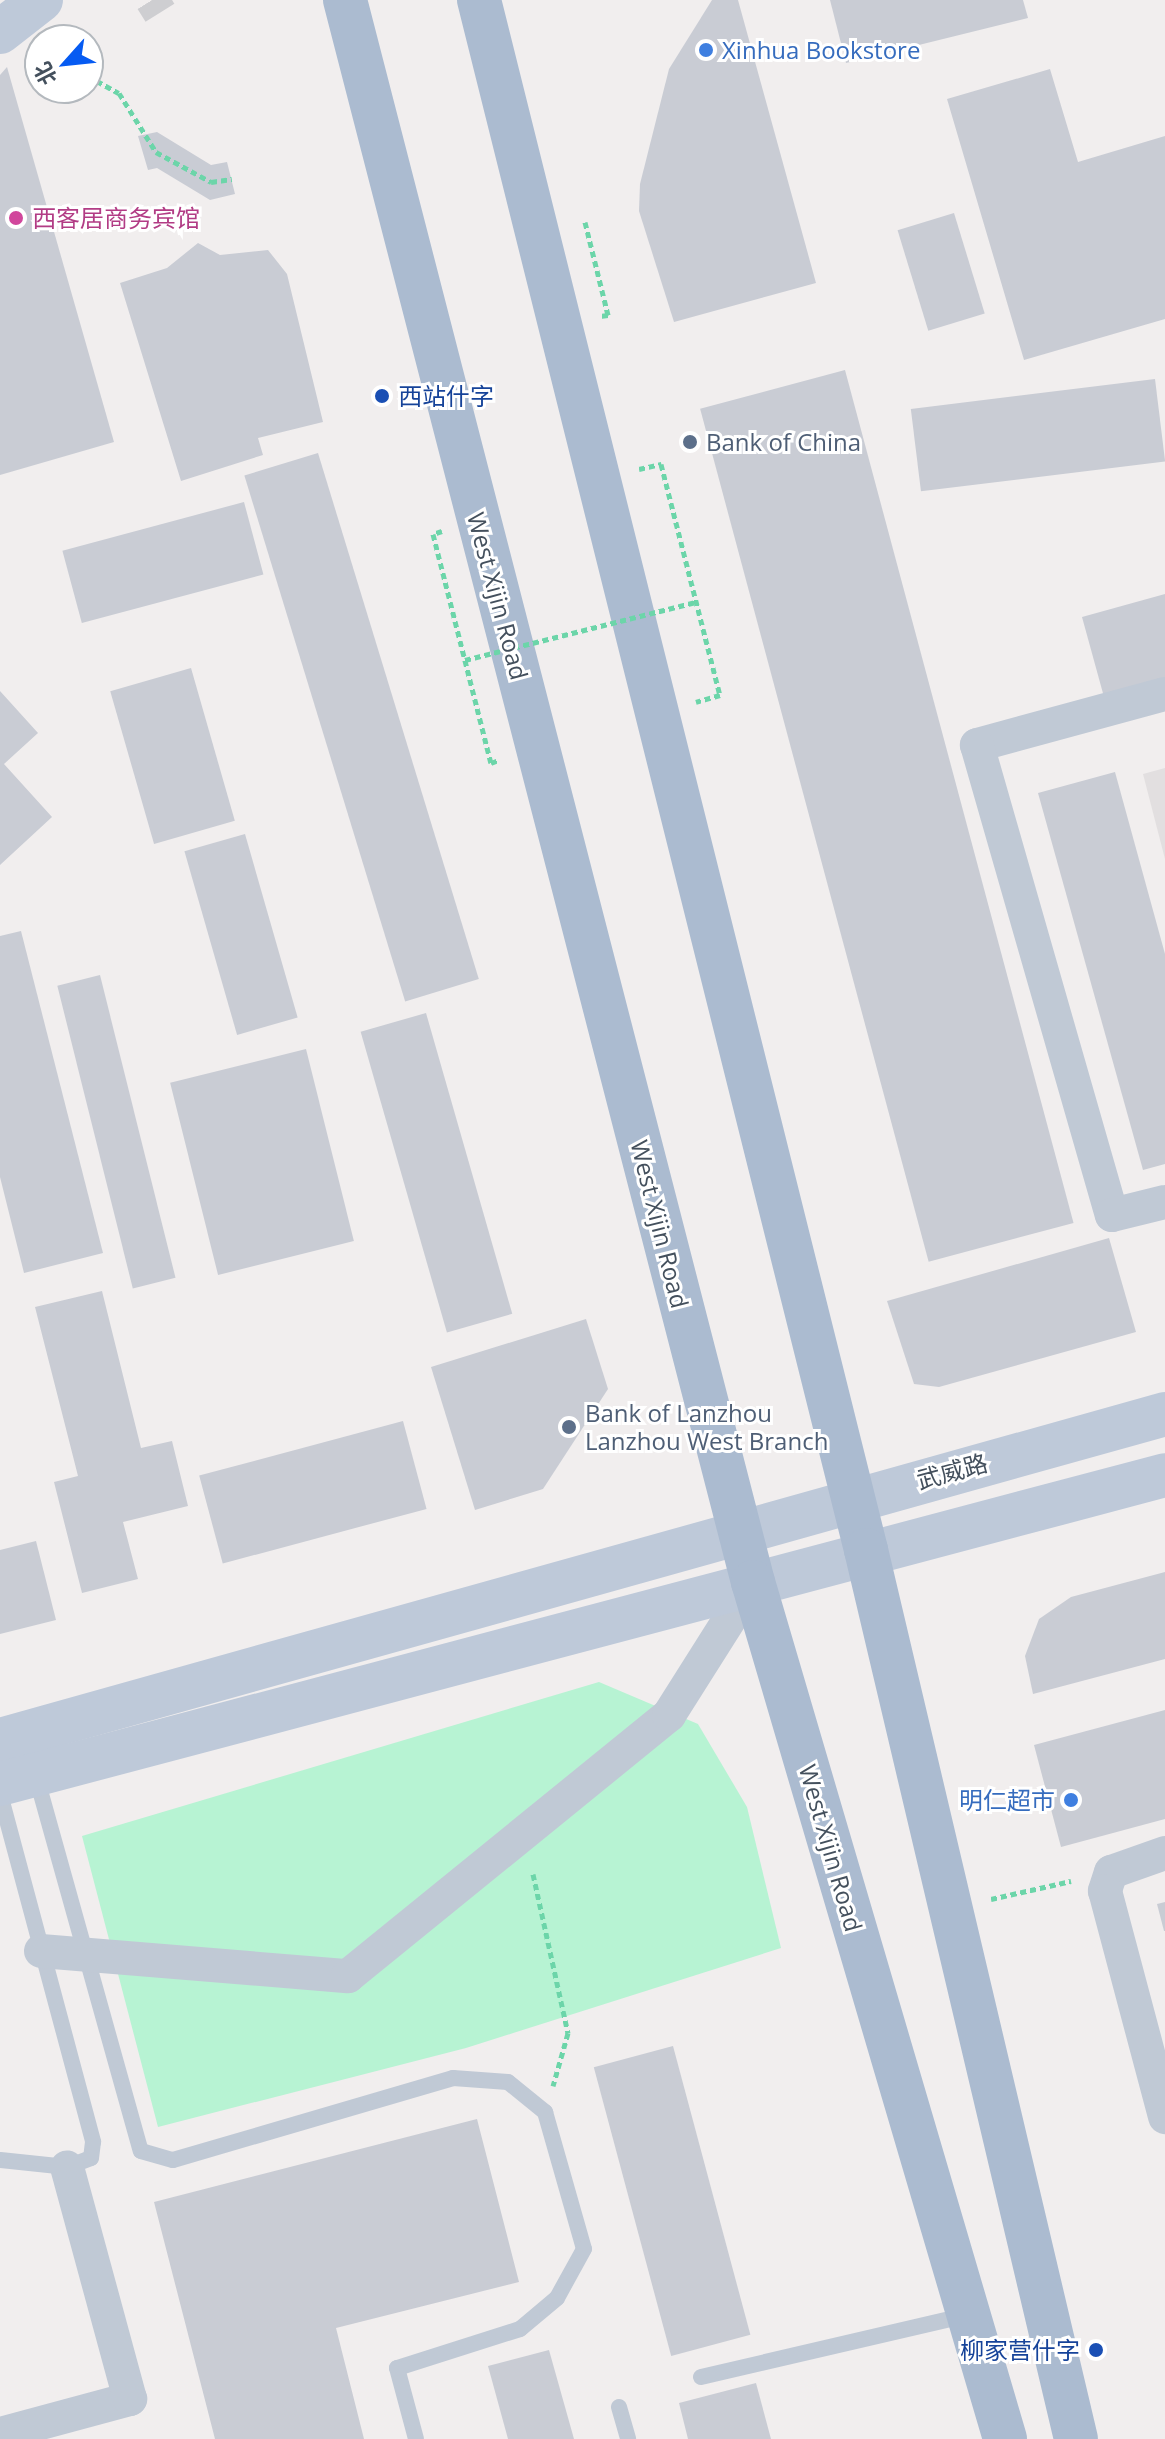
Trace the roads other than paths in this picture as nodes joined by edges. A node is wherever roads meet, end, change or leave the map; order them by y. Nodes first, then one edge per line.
1 (41, 0) edge
2 (345, 0) edge
3 (479, 0) edge
4 (0, 32) edge
5 (1165, 694) edge
6 (1165, 1202) edge
7 (1165, 1414) edge
8 (1165, 1475) edge
9 (849, 1498) junction
10 (739, 1530) junction
11 (866, 1550) junction
12 (753, 1582) junction
13 (0, 1740) edge
14 (12, 1784) edge
15 (1165, 1853) edge
16 (41, 1951) junction
17 (80, 1954) junction
18 (1165, 2117) edge
19 (0, 2160) edge
20 (67, 2167) junction
21 (969, 2315) junction
22 (701, 2377) dead end
23 (619, 2407) dead end
24 (0, 2434) edge
25 (416, 2439) edge
26 (628, 2439) edge
27 (1005, 2439) edge
28 (1076, 2439) edge

1 - 4 street
2 - 10 main road, West Xijin Road
3 - 9 main road
5 - 6 street
7 - 9 street, 武威路
8 - 11 street
9 - 10 street, 武威路
9 - 11 main road
10 - 12 main road, West Xijin Road
10 - 13 street, 武威路
11 - 12 street
11 - 28 main road
12 - 14 street
12 - 17 street
12 - 21 main road, West Xijin Road
14 - 16 lane
14 - 17 lane
15 - 18 street
16 - 17 street
16 - 20 lane
17 - 25 lane
19 - 20 lane
20 - 24 street
21 - 22 lane
21 - 27 main road, West Xijin Road
23 - 26 lane

